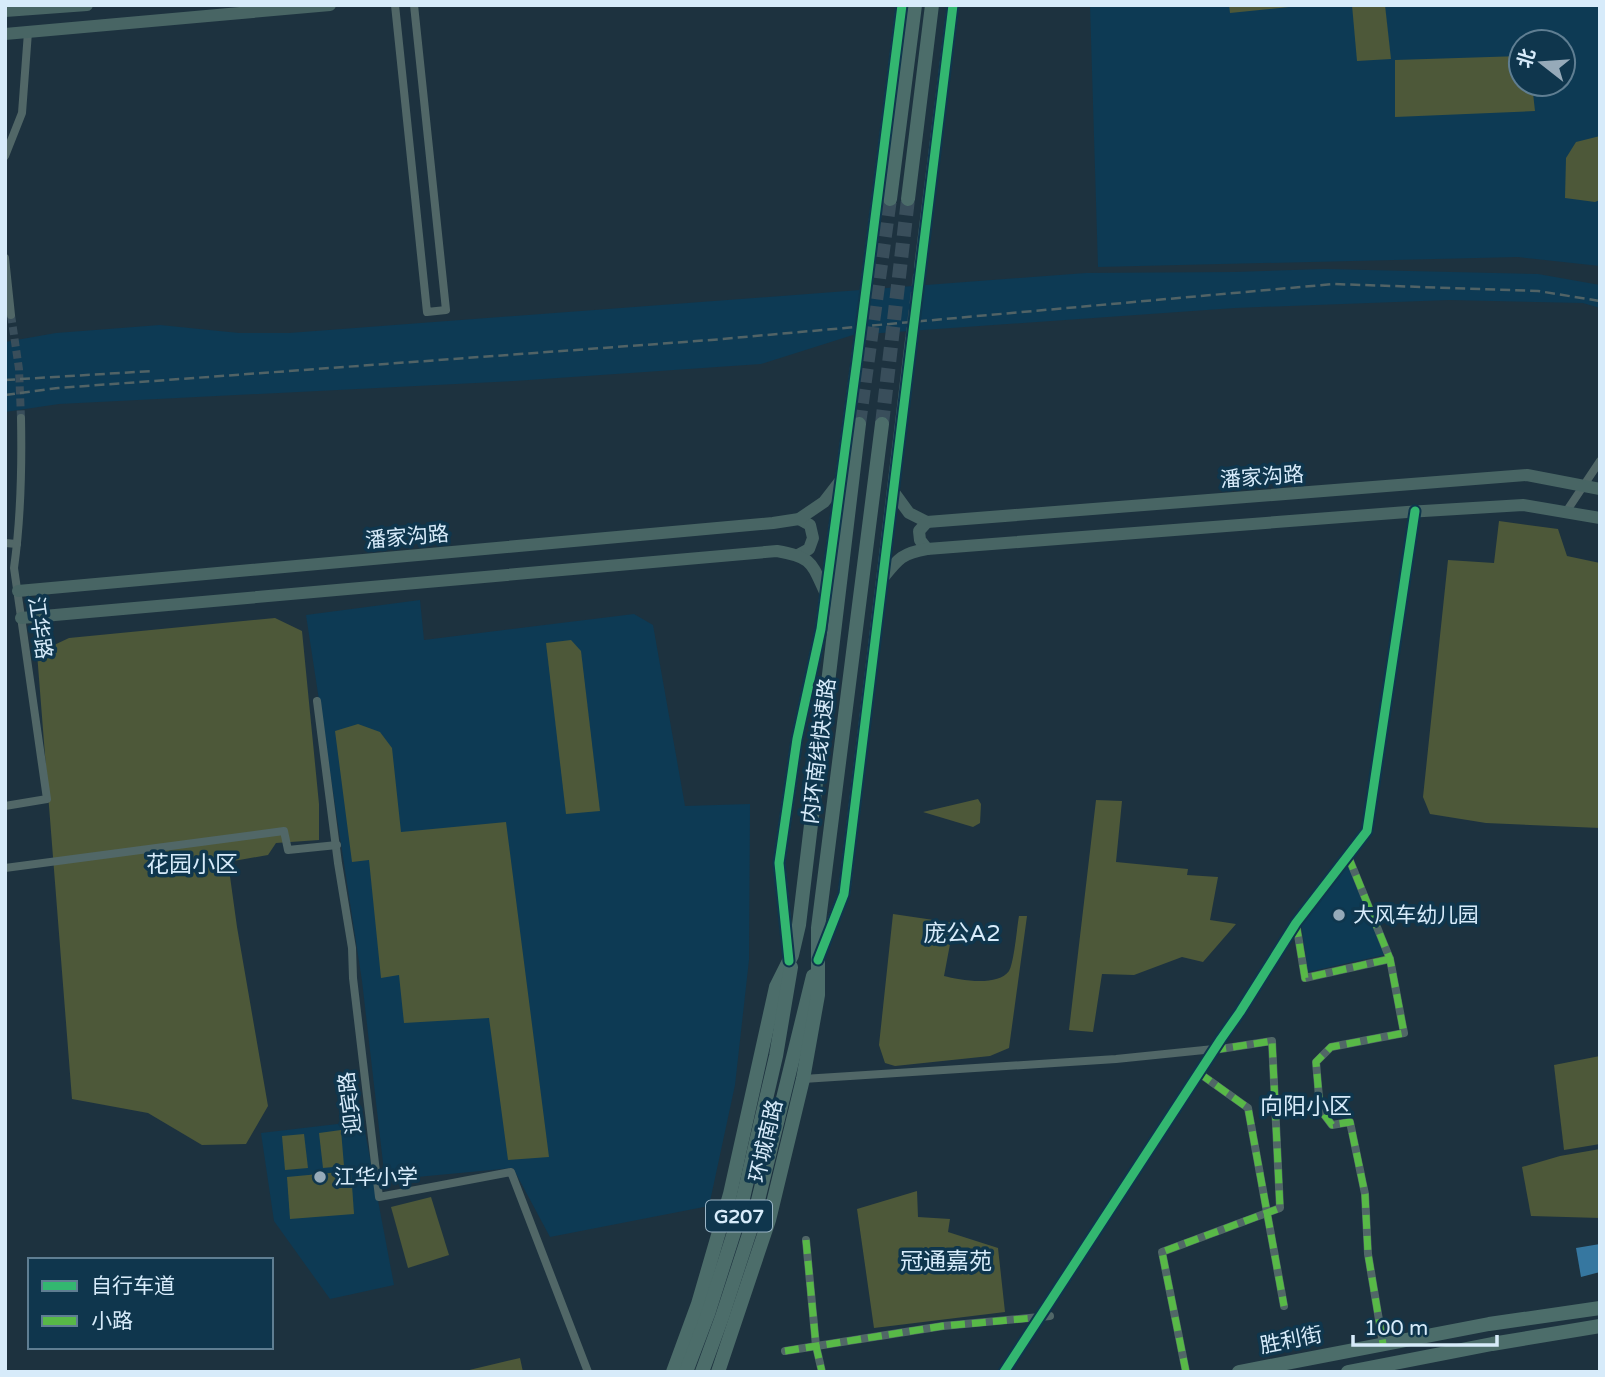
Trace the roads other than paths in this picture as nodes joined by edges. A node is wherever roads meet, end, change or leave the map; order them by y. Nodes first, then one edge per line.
1 (87, 5) edge
2 (330, 5) edge
3 (396, 5) edge
4 (414, 5) edge
5 (932, 5) edge
6 (904, 6) edge
7 (953, 7) edge
8 (5, 11) edge
9 (28, 32) junction
10 (5, 34) edge
11 (5, 156) edge
12 (890, 199) tunnel mouth
13 (908, 199) tunnel mouth
14 (5, 258) edge
15 (920, 267) tunnel mouth
16 (867, 281) tunnel mouth
17 (11, 315) dead end
18 (860, 337) tunnel mouth
19 (911, 340) tunnel mouth
20 (21, 418) tunnel mouth
21 (859, 424) tunnel mouth
22 (882, 424) tunnel mouth
23 (1600, 461) edge
24 (841, 480) junction
25 (1584, 486) junction
26 (1600, 489) edge
27 (893, 491) junction
28 (1415, 511) junction
29 (1566, 512) junction
30 (1600, 518) edge
31 (799, 519) junction
32 (927, 522) junction
33 (5, 543) edge
34 (17, 544) junction
35 (928, 549) junction
36 (798, 555) junction
37 (882, 579) junction
38 (18, 591) junction
39 (825, 592) junction
40 (21, 618) junction
41 (854, 640) junction
42 (875, 642) junction
43 (317, 701) dead end
44 (5, 806) edge
45 (337, 845) junction
46 (1348, 856) junction
47 (5, 868) edge
48 (1296, 923) junction
49 (791, 958) junction
50 (1390, 959) junction
51 (818, 960) junction
52 (1221, 1039) junction
53 (1214, 1050) junction
54 (1199, 1073) junction
55 (803, 1079) junction
56 (755, 1085) joint
57 (1267, 1213) junction
58 (806, 1240) dead end
59 (1284, 1306) dead end
60 (1600, 1308) edge
61 (1050, 1316) dead end
62 (1040, 1317) junction
63 (1600, 1326) edge
64 (1383, 1345) junction
65 (816, 1346) junction
66 (785, 1351) dead end
67 (588, 1372) edge
68 (673, 1372) edge
69 (686, 1372) edge
70 (702, 1372) edge
71 (718, 1372) edge
72 (822, 1372) edge
73 (1004, 1372) edge
74 (1186, 1372) edge
75 (1239, 1372) edge
76 (1348, 1372) edge

1 - 8 street
2 - 9 street
3 - 4 street
5 - 13 highway
6 - 12 highway
6 - 16 street
7 - 15 street
9 - 10 street
9 - 11 street
14 - 17 street
18 - 24 street
19 - 27 street
20 - 34 street, 江华路
21 - 49 highway, 内环南线快速路 / G207
22 - 41 highway, 内环南线快速路 / G207
23 - 25 street
24 - 31 street, 潘家沟路
24 - 39 street
25 - 26 street, 潘家沟路
25 - 29 street
25 - 32 street, 潘家沟路
27 - 32 street
27 - 37 street
28 - 29 street
28 - 35 street
28 - 46 street
29 - 30 street
31 - 36 street
31 - 38 street, 潘家沟路
32 - 35 street
33 - 34 street
34 - 38 street, 江华路
35 - 37 street
36 - 39 street
36 - 40 street
37 - 42 street
38 - 40 street, 江华路
39 - 49 street
40 - 44 street, 江华路
41 - 42 street
41 - 51 highway, 内环南线快速路 / G207
42 - 51 street
43 - 45 street, 迎宾路
45 - 47 street
45 - 67 street, 迎宾路
46 - 48 street
46 - 50 street
48 - 50 street
48 - 52 street
49 - 56 highway, 内环南线快速路 / G207
49 - 69 highway, 内环南线快速路 / G207
50 - 64 street
51 - 55 highway, 内环南线快速路 / G207
51 - 70 highway, 内环南线快速路 / G207
52 - 53 street
52 - 55 street
53 - 54 street
53 - 57 street
54 - 57 street
54 - 62 street
55 - 71 highway, 环城南路 / G207
56 - 68 highway, 环城南路
57 - 59 street
57 - 74 street
58 - 65 street
60 - 64 highway, 胜利街
61 - 62 street
62 - 65 street
62 - 73 street
63 - 76 highway
64 - 75 highway, 胜利街
65 - 66 street
65 - 72 street

